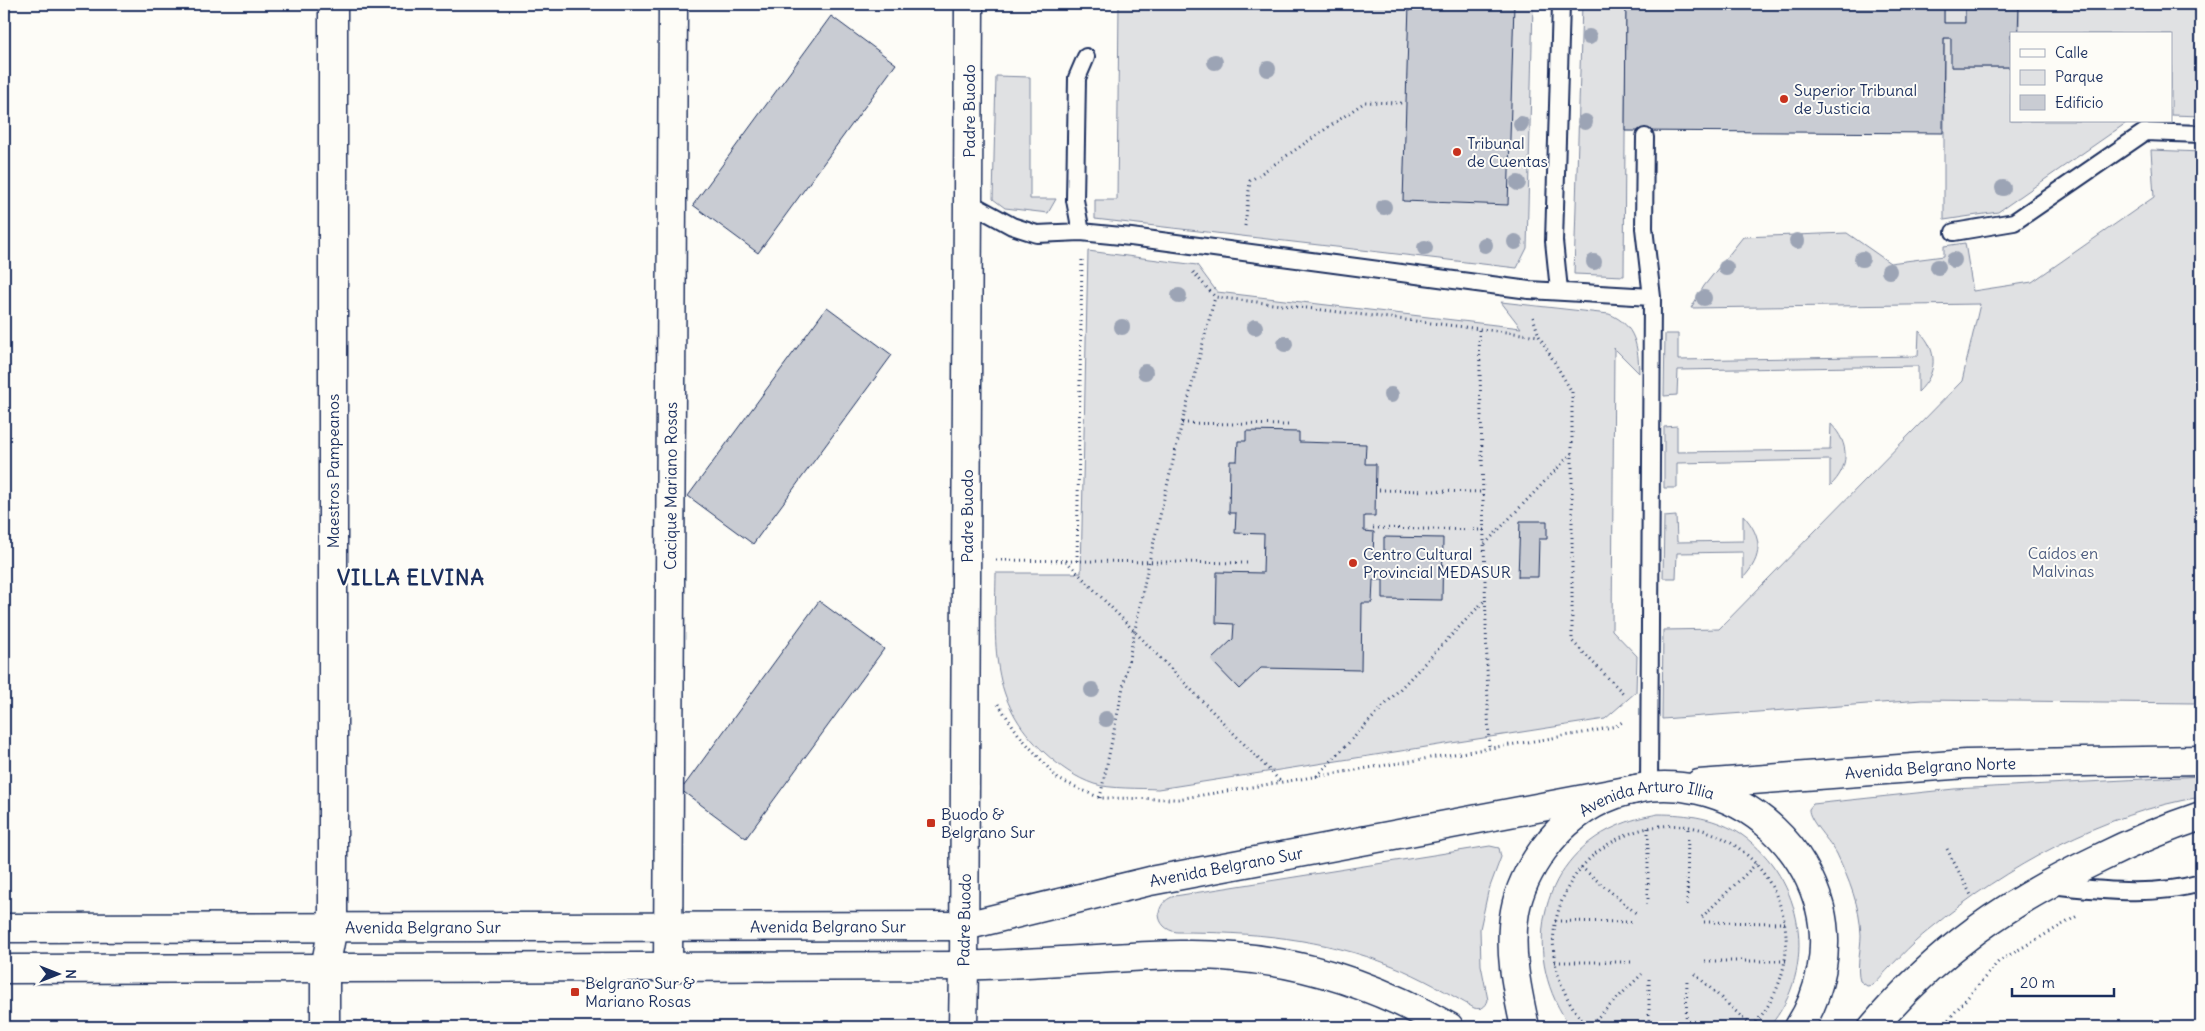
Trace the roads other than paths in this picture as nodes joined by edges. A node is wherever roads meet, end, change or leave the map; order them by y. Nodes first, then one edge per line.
1 (333, 4) edge
2 (673, 4) edge
3 (970, 4) edge
4 (1561, 4) edge
5 (1086, 57) dead end
6 (2201, 134) edge
7 (1645, 137) dead end
8 (968, 202) junction
9 (1081, 232) junction
10 (1954, 232) dead end
11 (1560, 290) junction
12 (1652, 296) junction
13 (2201, 760) edge
14 (1649, 788) junction
15 (2201, 816) edge
16 (2201, 883) edge
17 (2046, 885) junction
18 (965, 926) junction
19 (333, 927) junction
20 (668, 927) junction
21 (4, 928) edge
22 (1824, 944) junction
23 (964, 966) junction
24 (668, 967) junction
25 (325, 968) junction
26 (4, 969) edge
27 (1518, 989) junction
28 (1894, 1003) junction
29 (325, 1027) edge
30 (963, 1027) edge
31 (1449, 1027) edge
32 (1525, 1027) edge
33 (1537, 1027) edge
34 (1799, 1027) edge
35 (1824, 1027) edge
36 (1853, 1027) edge
37 (1873, 1027) edge

1 - 19 main road, Maestros Pampeanos
2 - 20 main road, Cacique Mariano Rosas
3 - 8 main road, Padre Buodo
4 - 11 lane
5 - 9 lane
6 - 10 lane
7 - 12 lane
8 - 9 lane
8 - 18 main road, Padre Buodo
9 - 11 lane
11 - 12 lane
12 - 14 lane
13 - 14 main road, Avenida Belgrano Norte
14 - 18 main road, Avenida Belgrano Sur
14 - 22 main road, Avenida Arturo Illia
14 - 27 main road, Avenida Arturo Illia
15 - 17 main road
16 - 17 lane
17 - 28 main road
18 - 20 main road, Avenida Belgrano Sur
18 - 23 main road, Padre Buodo
19 - 20 main road, Avenida Belgrano Sur
19 - 21 main road, Avenida Belgrano Sur
19 - 25 main road, Maestros Pampeanos
20 - 24 main road, Cacique Mariano Rosas
22 - 34 main road, Avenida Arturo Illia
22 - 35 main road, Avenida Arturo Illia
23 - 24 main road
23 - 30 main road, Padre Buodo
23 - 31 main road
24 - 25 main road
25 - 26 main road
25 - 29 main road, Maestros Pampeanos
27 - 32 main road, Avenida Arturo Illia
27 - 33 main road, Avenida Arturo Illia
28 - 36 main road
28 - 37 main road

